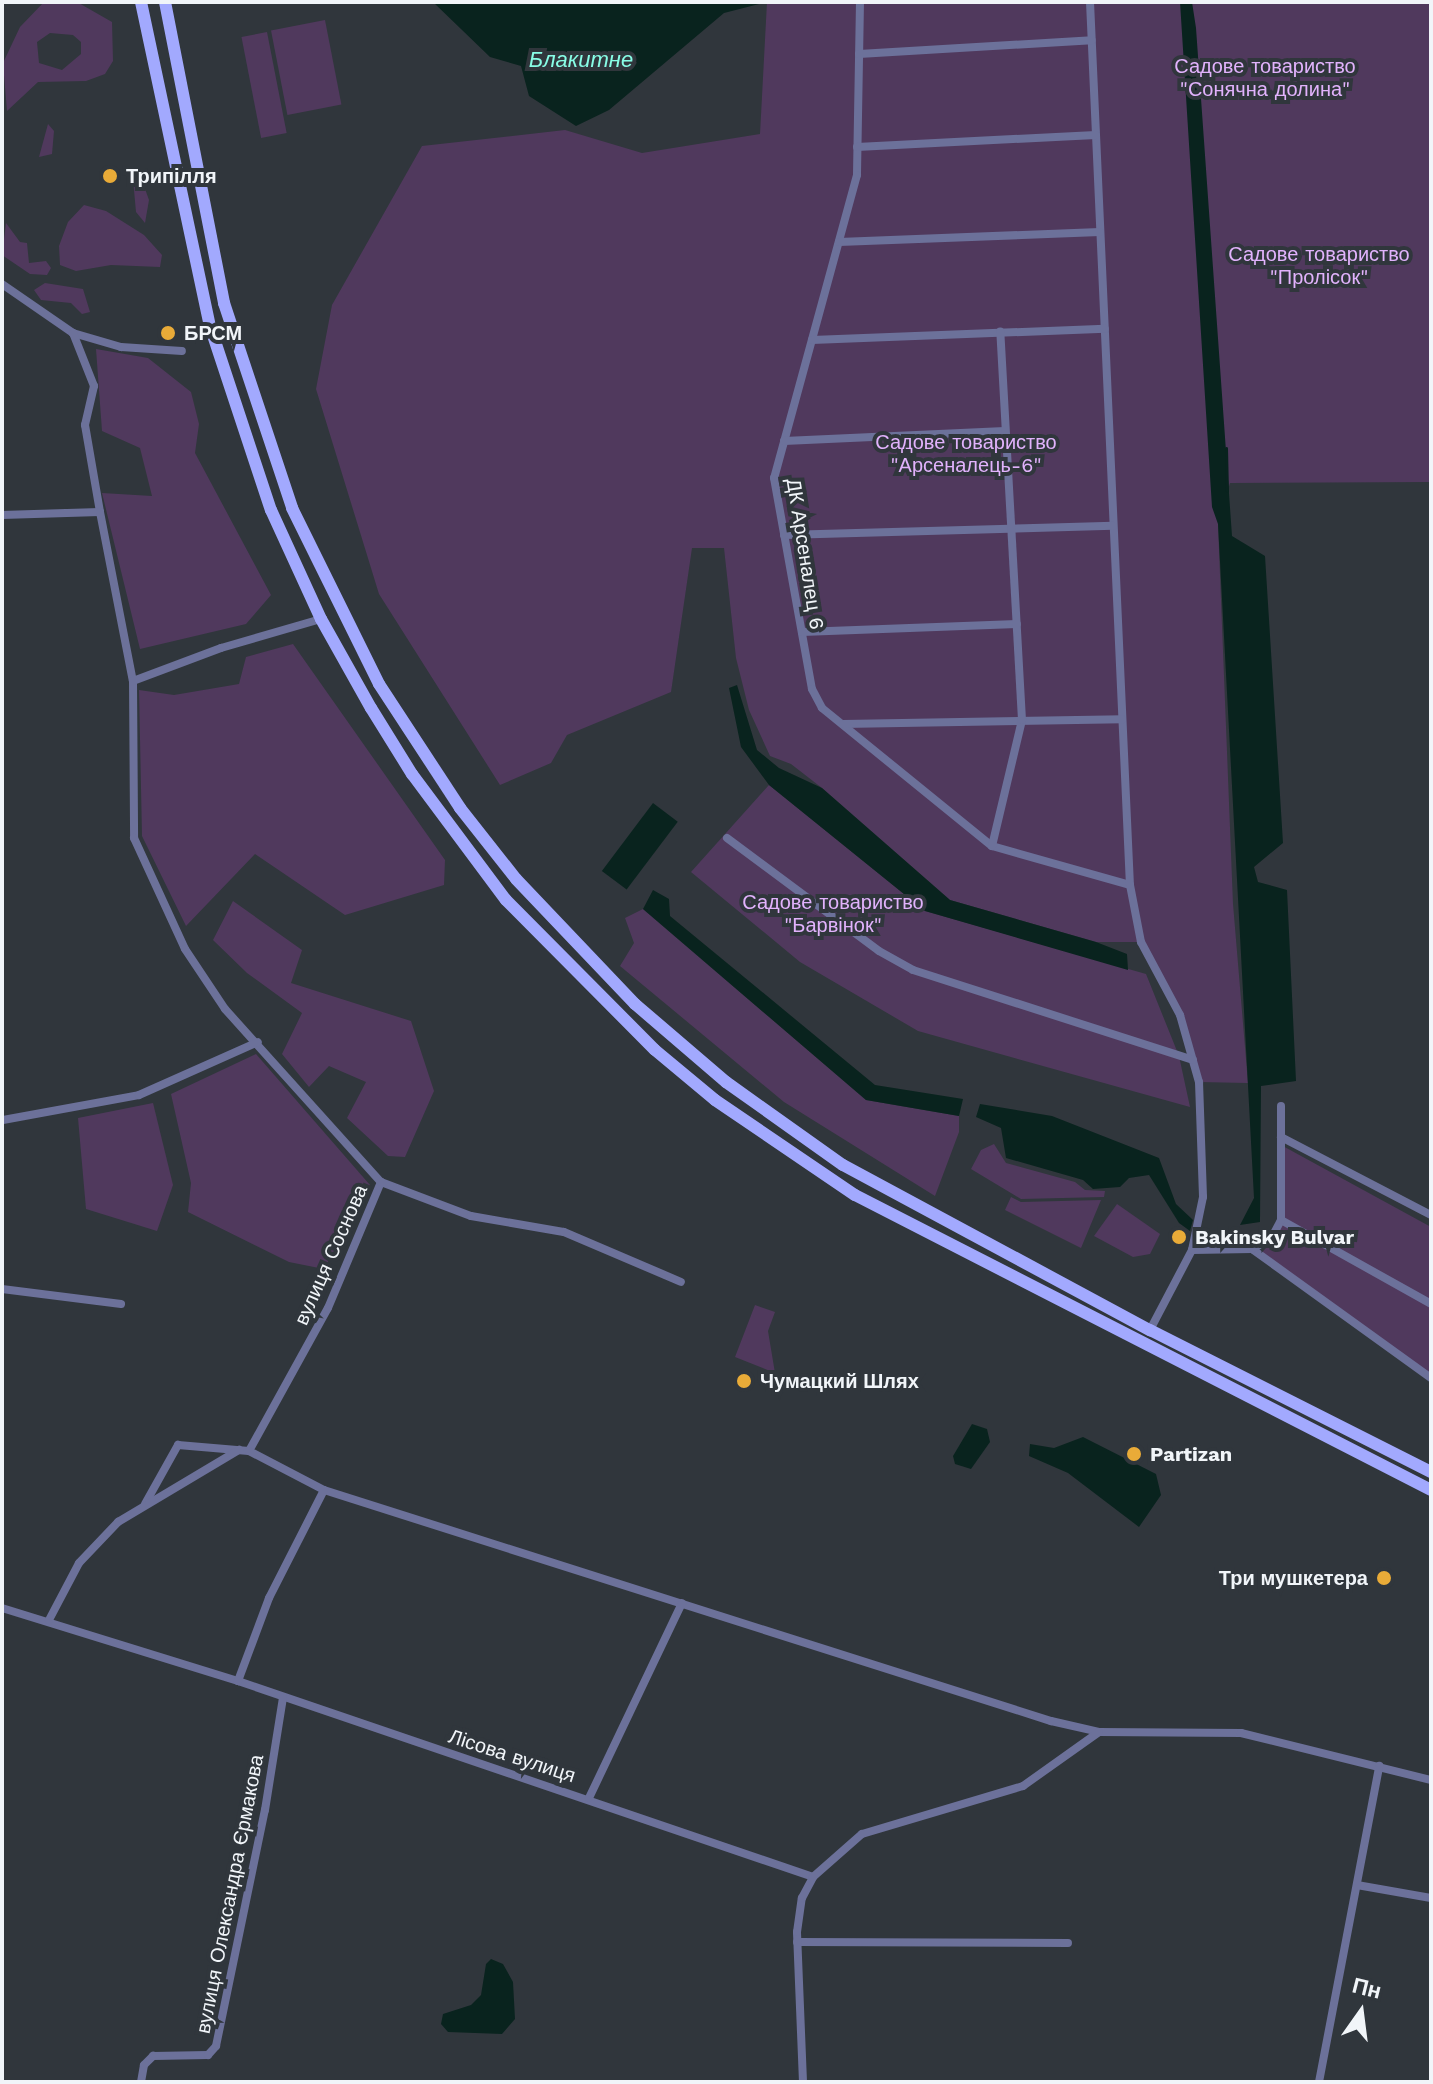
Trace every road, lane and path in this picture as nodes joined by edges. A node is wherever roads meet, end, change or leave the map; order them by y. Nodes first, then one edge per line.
1 (141, 2) edge
2 (165, 2) edge
3 (860, 2) edge
4 (1090, 2) edge
5 (1092, 40) junction
6 (859, 54) junction
7 (1096, 135) junction
8 (857, 147) junction
9 (1100, 232) junction
10 (839, 242) junction
11 (2, 284) edge
12 (1105, 329) junction
13 (1000, 332) junction
14 (73, 333) junction
15 (812, 340) junction
16 (182, 351) dead end
17 (1005, 431) junction
18 (784, 441) junction
19 (100, 512) junction
20 (2, 515) edge
21 (1113, 526) junction
22 (1011, 527) junction
23 (784, 535) junction
24 (321, 619) junction
25 (1017, 624) junction
26 (802, 632) junction
27 (133, 681) junction
28 (1122, 719) junction
29 (1022, 720) junction
30 (843, 724) junction
31 (727, 838) dead end
32 (992, 846) junction
33 (1130, 885) junction
34 (258, 1042) junction
35 (1193, 1060) junction
36 (1281, 1106) dead end
37 (3, 1120) edge
38 (1281, 1137) junction
39 (381, 1182) junction
40 (1431, 1215) edge
41 (1281, 1220) junction
42 (1252, 1249) junction
43 (1192, 1250) junction
44 (681, 1282) dead end
45 (2, 1289) edge
46 (121, 1304) dead end
47 (1431, 1304) edge
48 (1150, 1330) junction
49 (1431, 1378) edge
50 (244, 1450) junction
51 (1431, 1472) edge
52 (324, 1490) junction
53 (1431, 1490) edge
54 (145, 1504) junction
55 (682, 1603) junction
56 (2, 1608) edge
57 (49, 1620) junction
58 (238, 1681) junction
59 (283, 1698) junction
60 (1099, 1732) junction
61 (1379, 1766) junction
62 (1431, 1780) edge
63 (589, 1798) junction
64 (813, 1877) junction
65 (1357, 1885) junction
66 (1431, 1898) edge
67 (797, 1942) junction
68 (1068, 1943) dead end
69 (141, 2082) edge
70 (803, 2082) edge
71 (1319, 2082) edge

1 - 24 main road
2 - 48 main road
3 - 6 street, ДК Арсеналец 6
4 - 5 street
5 - 6 street
5 - 7 street
6 - 8 street, ДК Арсеналец 6
7 - 8 street
7 - 9 street
8 - 10 street, ДК Арсеналец 6
9 - 10 street
9 - 12 street
10 - 15 street, ДК Арсеналец 6
11 - 14 street
12 - 13 street
12 - 21 street
13 - 15 street
13 - 17 street
14 - 16 street
14 - 19 street
15 - 18 street, ДК Арсеналец 6
17 - 18 street
17 - 22 street
18 - 23 street, ДК Арсеналец 6
19 - 20 street
19 - 27 street
21 - 22 street
21 - 28 street
22 - 23 street
22 - 25 street
23 - 26 street, ДК Арсеналец 6
24 - 27 street
24 - 53 main road
25 - 26 street
25 - 29 street
26 - 30 street, ДК Арсеналец 6
27 - 34 street
28 - 29 street
28 - 33 street
29 - 30 street
29 - 32 street
30 - 32 street, ДК Арсеналец 6
31 - 35 street
32 - 33 street, ДК Арсеналец 6
33 - 35 street
34 - 37 street
34 - 39 street
35 - 43 street
36 - 38 street
38 - 40 street
38 - 41 street
39 - 44 street, вулиця Соснова
39 - 50 street, вулиця Соснова
41 - 42 street
41 - 47 street
42 - 43 street
42 - 49 street
43 - 48 street
45 - 46 street
48 - 51 main road
50 - 52 street
50 - 54 street
50 - 54 street
52 - 55 street
52 - 58 street
54 - 57 street
55 - 60 street
55 - 63 street
56 - 57 street, Лісова вулиця
57 - 58 street, Лісова вулиця
58 - 59 street, Лісова вулиця
59 - 63 street, Лісова вулиця
59 - 69 street, вулиця Олександра Єрмакова
60 - 61 street
60 - 64 street
61 - 62 street
61 - 65 street
63 - 64 street, Лісова вулиця
64 - 67 street
65 - 66 street
65 - 71 street
67 - 68 street
67 - 70 street

